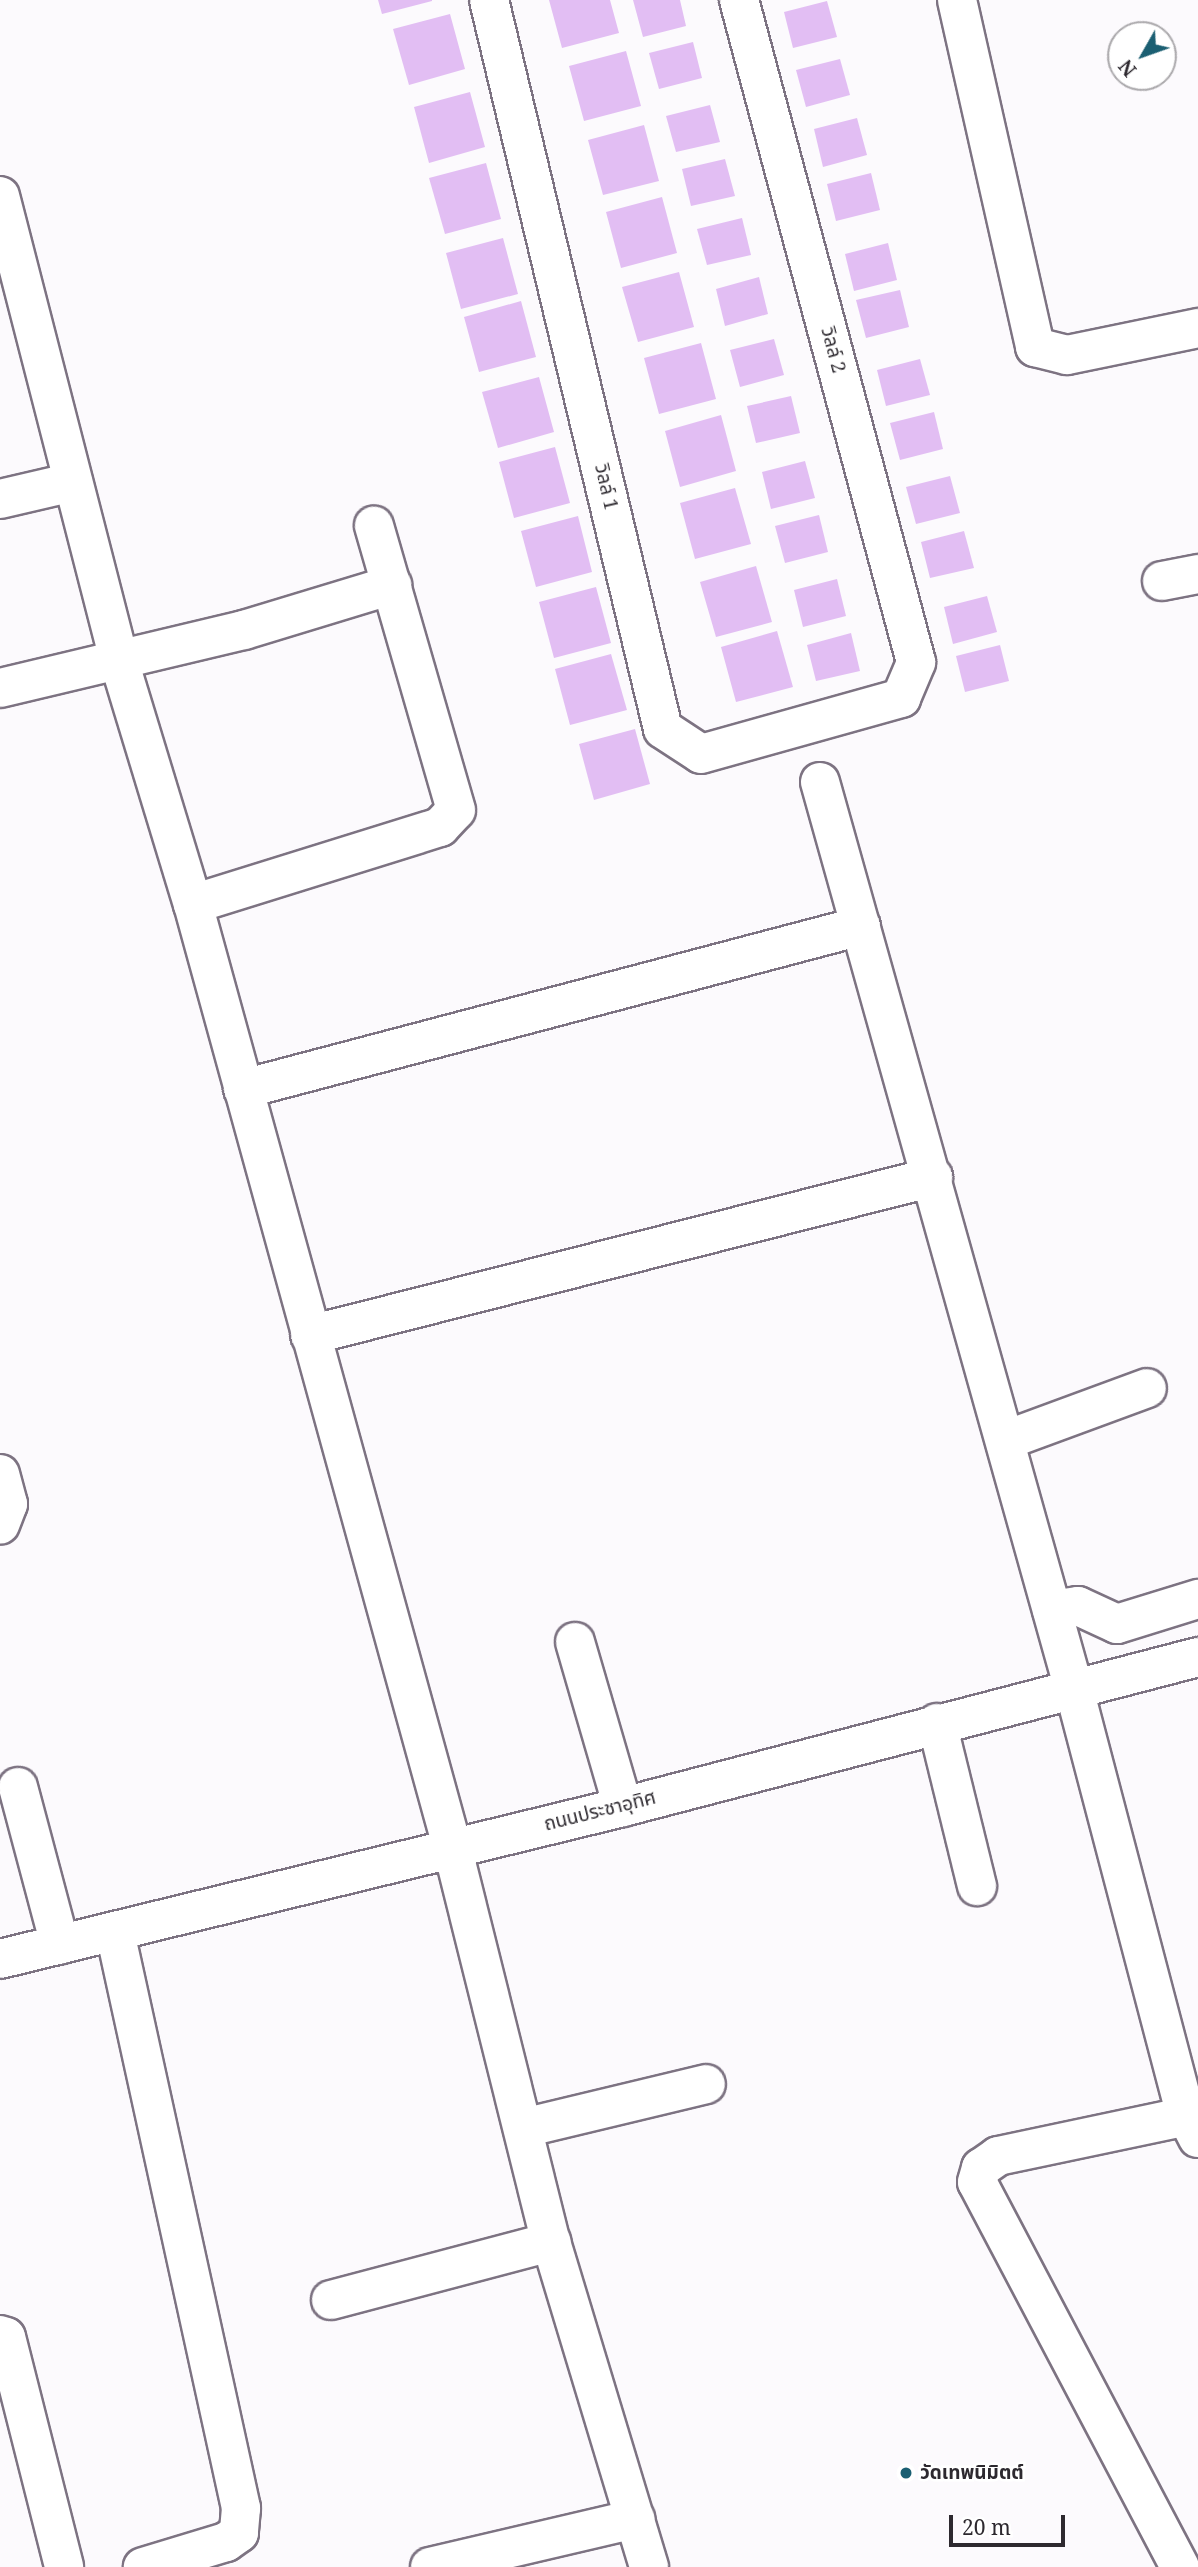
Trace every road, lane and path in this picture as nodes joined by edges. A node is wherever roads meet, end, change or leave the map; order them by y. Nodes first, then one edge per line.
1 (489, 0) edge
2 (739, 0) edge
3 (957, 0) edge
4 (0, 196) edge
5 (1198, 328) edge
6 (73, 482) junction
7 (0, 499) edge
8 (374, 526) dead end
9 (392, 585) junction
10 (119, 661) junction
11 (0, 688) edge
12 (901, 698) joint
13 (820, 782) dead end
14 (193, 904) junction
15 (860, 926) junction
16 (243, 1089) junction
17 (933, 1177) junction
18 (310, 1335) junction
19 (1147, 1388) dead end
20 (1006, 1440) junction
21 (0, 1475) edge
22 (0, 1525) edge
23 (1198, 1599) edge
24 (1052, 1610) junction
25 (575, 1642) dead end
26 (1198, 1657) edge
27 (1074, 1689) junction
28 (937, 1723) junction
29 (18, 1787) dead end
30 (623, 1807) junction
31 (452, 1846) junction
32 (977, 1886) dead end
33 (115, 1932) junction
34 (60, 1945) junction
35 (0, 1959) edge
36 (706, 2084) dead end
37 (1194, 2122) edge
38 (523, 2128) junction
39 (551, 2242) junction
40 (331, 2300) dead end
41 (0, 2335) edge
42 (635, 2519) junction
43 (64, 2567) edge
44 (143, 2567) edge
45 (430, 2567) edge
46 (649, 2567) edge
47 (1180, 2567) edge

1 - 12 street, วิลล์ 1
2 - 12 street, วิลล์ 2
3 - 5 street
4 - 6 street
6 - 7 street
6 - 10 street
8 - 9 street
9 - 10 street
9 - 14 street
10 - 11 street
10 - 14 street
13 - 15 street
14 - 16 street
15 - 16 street
15 - 17 street
16 - 18 street
17 - 18 street
17 - 20 street
18 - 31 street
19 - 20 street
20 - 24 street
21 - 22 street
23 - 24 street
24 - 27 street
25 - 30 street
26 - 27 street, ถนนประชาอุทิศ
27 - 28 street, ถนนประชาอุทิศ
27 - 37 street
28 - 30 street, ถนนประชาอุทิศ
28 - 32 street
29 - 34 street
30 - 31 street, ถนนประชาอุทิศ
31 - 33 street, ถนนประชาอุทิศ
31 - 38 street
33 - 34 street, ถนนประชาอุทิศ
33 - 44 street
34 - 35 street, ถนนประชาอุทิศ
36 - 38 street
37 - 47 street
38 - 39 street
39 - 40 street
39 - 42 street
41 - 43 street
42 - 45 street
42 - 46 street

